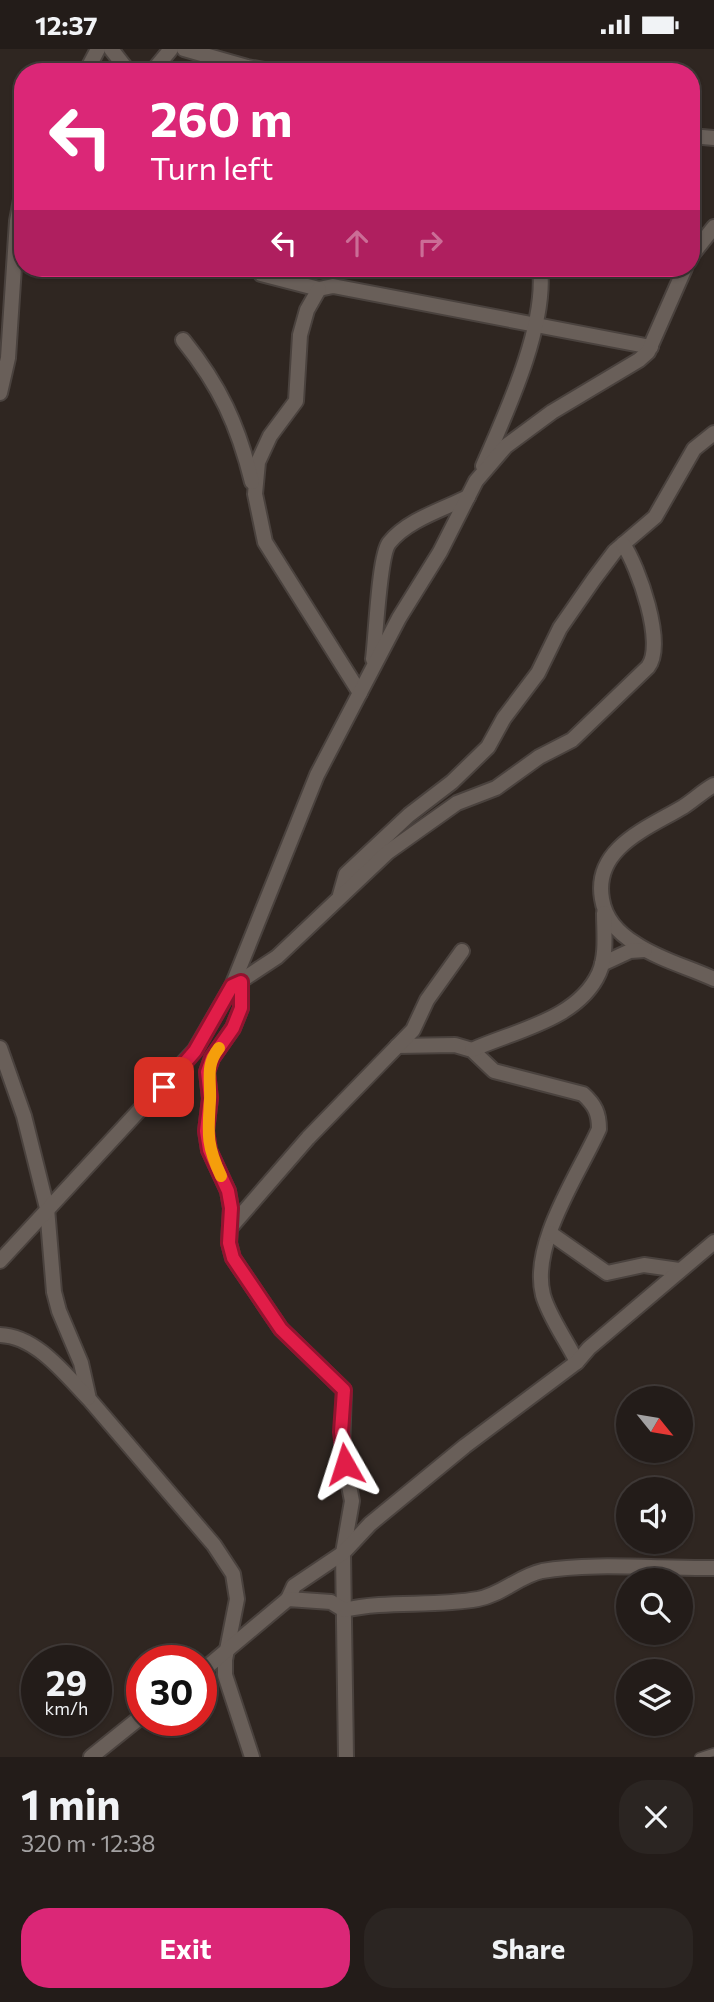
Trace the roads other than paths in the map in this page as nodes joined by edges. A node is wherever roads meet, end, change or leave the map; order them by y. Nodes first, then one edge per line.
1 (111, 49) edge
2 (170, 49) edge
3 (184, 49) edge
4 (122, 63) edge
5 (159, 63) edge
6 (233, 63) edge
7 (714, 227) edge
8 (700, 245) edge
9 (15, 277) edge
10 (273, 277) edge
11 (540, 277) edge
12 (681, 277) edge
13 (319, 289) junction
14 (533, 326) junction
15 (183, 340) dead end
16 (651, 348) junction
17 (0, 355) edge
18 (6, 372) junction
19 (0, 393) edge
20 (714, 433) edge
21 (476, 481) junction
22 (255, 494) junction
23 (468, 497) junction
24 (623, 544) junction
25 (372, 671) junction
26 (360, 694) junction
27 (714, 785) edge
28 (340, 895) junction
29 (604, 913) junction
30 (646, 950) junction
31 (462, 951) dead end
32 (602, 964) junction
33 (714, 979) edge
34 (236, 984) junction
35 (397, 1046) junction
36 (0, 1048) edge
37 (472, 1051) junction
38 (47, 1209) junction
39 (230, 1229) junction
40 (550, 1233) junction
41 (714, 1242) edge
42 (0, 1261) edge
43 (680, 1270) junction
44 (0, 1335) edge
45 (577, 1362) junction
46 (89, 1399) junction
47 (343, 1553) junction
48 (714, 1568) edge
49 (288, 1599) junction
50 (344, 1610) junction
51 (228, 1652) junction
52 (217, 1660) edge
53 (126, 1729) edge
54 (714, 1752) edge
55 (91, 1757) edge
56 (253, 1757) edge
57 (346, 1757) edge
58 (699, 1757) edge

1 - 4 street
2 - 5 street
3 - 6 street
7 - 8 street
9 - 18 street
10 - 13 street
11 - 14 street
12 - 16 street
13 - 14 street
13 - 22 street
14 - 16 street
14 - 21 street
15 - 22 street
16 - 21 street
17 - 18 street
18 - 19 street
20 - 24 street
21 - 23 street
22 - 26 street
23 - 25 street
23 - 25 street
24 - 28 street
24 - 28 street
25 - 26 street
26 - 34 street
27 - 29 street
28 - 34 street
29 - 30 street
29 - 32 street
30 - 32 street
30 - 33 street
31 - 35 street
32 - 37 street
34 - 38 street
34 - 39 street
35 - 37 street
35 - 39 street
36 - 38 street
37 - 40 street
38 - 42 street
38 - 46 street
39 - 47 street
40 - 43 street
40 - 45 street
41 - 43 street
43 - 45 street
44 - 46 street
45 - 47 street
46 - 51 street
47 - 49 street
47 - 50 street
48 - 50 street
49 - 50 street
49 - 51 street
50 - 57 street
51 - 52 street
51 - 56 street
53 - 55 street
54 - 58 lane

